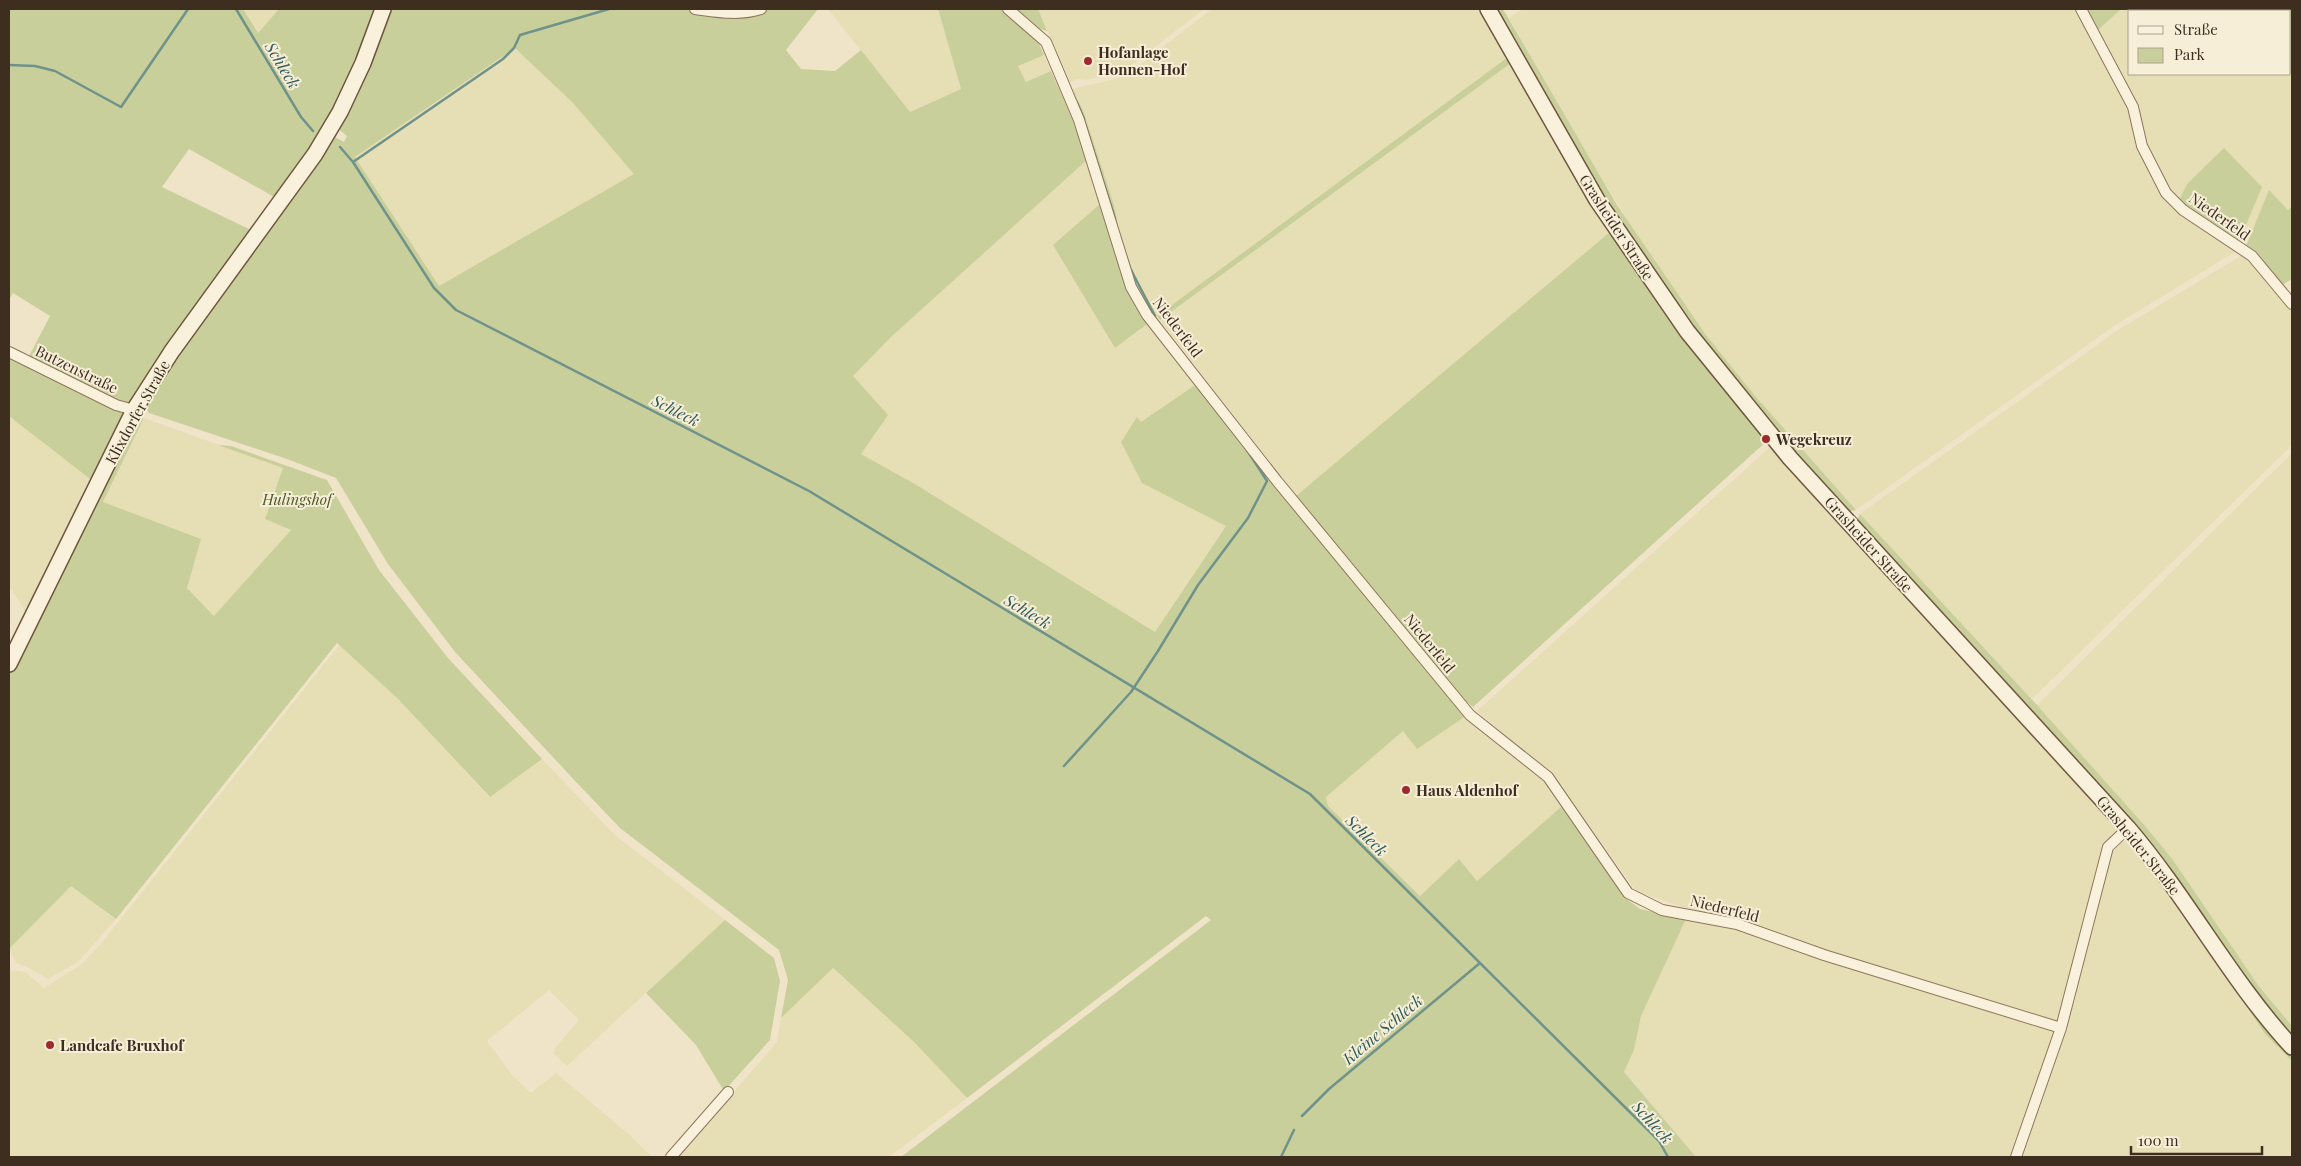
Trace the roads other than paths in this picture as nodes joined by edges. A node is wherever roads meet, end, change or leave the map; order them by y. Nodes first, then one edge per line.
1 (383, 9) edge
2 (696, 9) edge
3 (761, 9) edge
4 (1008, 9) edge
5 (1488, 9) edge
6 (2081, 9) edge
7 (2292, 304) edge
8 (9, 352) edge
9 (134, 410) junction
10 (9, 664) edge
11 (2128, 828) junction
12 (2061, 1028) junction
13 (2292, 1047) edge
14 (728, 1092) dead end
15 (671, 1157) edge
16 (2016, 1157) edge

1 - 9 street, Klixdorfer Straße
2 - 3 street
4 - 12 street, Niederfeld
5 - 11 street, Grasheider Straße
6 - 7 street, Niederfeld
8 - 9 street, Butzenstraße
9 - 10 street, Klixdorfer Straße
11 - 12 street
11 - 13 street, Grasheider Straße
12 - 16 street
14 - 15 street

